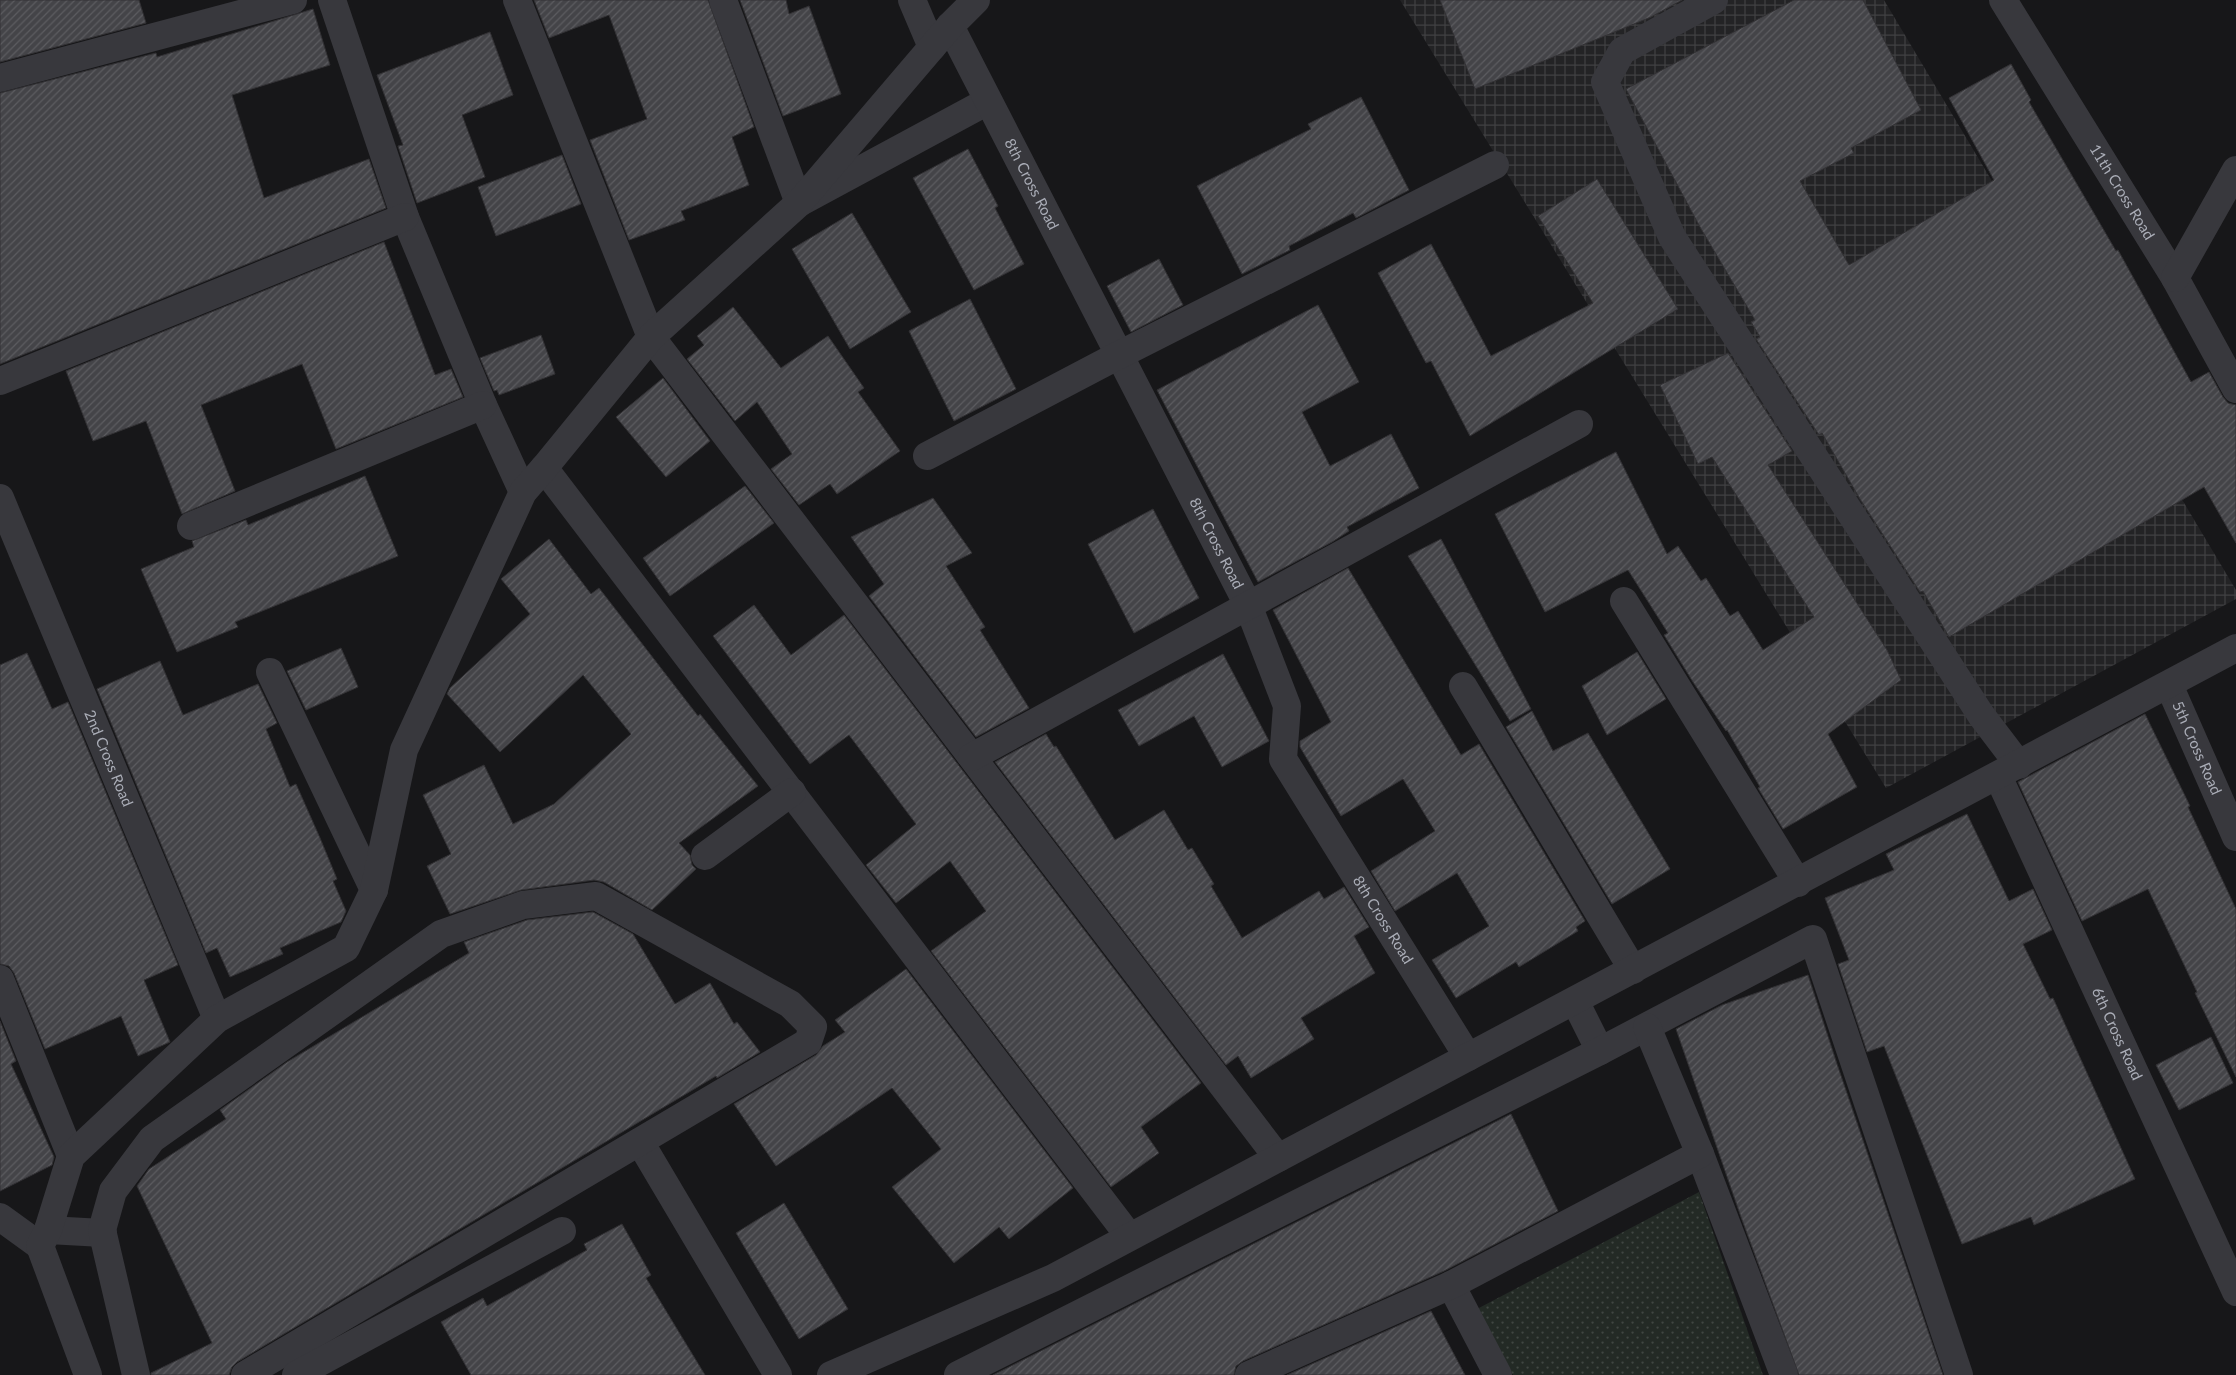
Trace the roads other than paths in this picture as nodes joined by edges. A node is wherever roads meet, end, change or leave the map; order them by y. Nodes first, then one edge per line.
1 (293, 0) edge
2 (332, 0) edge
3 (517, 0) edge
4 (723, 0) edge
5 (912, 0) edge
6 (976, 0) edge
7 (1714, 0) edge
8 (2003, 0) edge
9 (950, 26) junction
10 (932, 47) junction
11 (0, 78) edge
12 (988, 101) junction
13 (1495, 164) dead end
14 (2236, 170) edge
15 (799, 203) junction
16 (405, 217) junction
17 (2175, 278) junction
18 (651, 337) junction
19 (1119, 355) junction
20 (0, 381) edge
21 (2236, 389) edge
22 (482, 405) junction
23 (1579, 424) dead end
24 (927, 456) dead end
25 (544, 468) junction
26 (523, 492) junction
27 (0, 498) edge
28 (191, 526) dead end
29 (1624, 601) dead end
30 (1248, 606) junction
31 (2236, 648) edge
32 (270, 672) dead end
33 (2169, 685) junction
34 (1463, 686) dead end
35 (972, 757) junction
36 (2008, 771) junction
37 (792, 792) junction
38 (2236, 837) edge
39 (706, 856) dead end
40 (1798, 883) junction
41 (374, 890) junction
42 (1633, 970) junction
43 (0, 979) edge
44 (1571, 1003) junction
45 (217, 1020) junction
46 (1647, 1026) junction
47 (1598, 1052) junction
48 (1468, 1057) junction
49 (640, 1142) junction
50 (1700, 1154) junction
51 (71, 1156) junction
52 (1278, 1158) junction
53 (0, 1217) edge
54 (562, 1231) dead end
55 (102, 1233) junction
56 (1129, 1236) junction
57 (44, 1238) junction
58 (1451, 1285) junction
59 (2236, 1292) edge
60 (845, 1372) edge
61 (88, 1375) edge
62 (136, 1375) edge
63 (245, 1375) edge
64 (296, 1375) edge
65 (778, 1375) edge
66 (958, 1375) edge
67 (1249, 1375) edge
68 (1498, 1375) edge
69 (1784, 1375) edge
70 (1959, 1375) edge

1 - 11 street
2 - 16 street
3 - 18 street
4 - 15 street
5 - 10 street
6 - 9 street
7 - 36 street, 6th Cross Road
8 - 17 street, 11th Cross Road
9 - 10 street
9 - 12 street, 8th Cross Road
10 - 15 street
12 - 15 street
12 - 19 street, 8th Cross Road
13 - 19 street
14 - 17 street
15 - 18 street
16 - 20 street
16 - 22 street
17 - 21 street, 11th Cross Road
18 - 25 street
18 - 35 street
19 - 24 street
19 - 30 street, 8th Cross Road
22 - 26 street
22 - 28 street
23 - 30 street
25 - 26 street
25 - 37 street
26 - 41 street
27 - 45 street, 2nd Cross Road
29 - 40 street
30 - 35 street
30 - 48 street, 8th Cross Road
31 - 33 street
32 - 41 street
33 - 36 street
33 - 38 street, 5th Cross Road
34 - 42 street
35 - 52 street
36 - 40 street
36 - 59 street, 6th Cross Road
37 - 39 street
37 - 56 street
40 - 42 street
41 - 45 street
42 - 44 street
43 - 51 street
44 - 47 street
44 - 48 street
45 - 51 street
46 - 47 street
46 - 50 street
46 - 70 street
47 - 66 street
48 - 52 street
49 - 55 street
49 - 63 street
49 - 65 street
50 - 58 street
50 - 69 street
51 - 57 street
52 - 56 street
53 - 57 street
54 - 64 street
55 - 57 street
55 - 62 street
56 - 60 street
57 - 61 street
58 - 67 street
58 - 68 street

